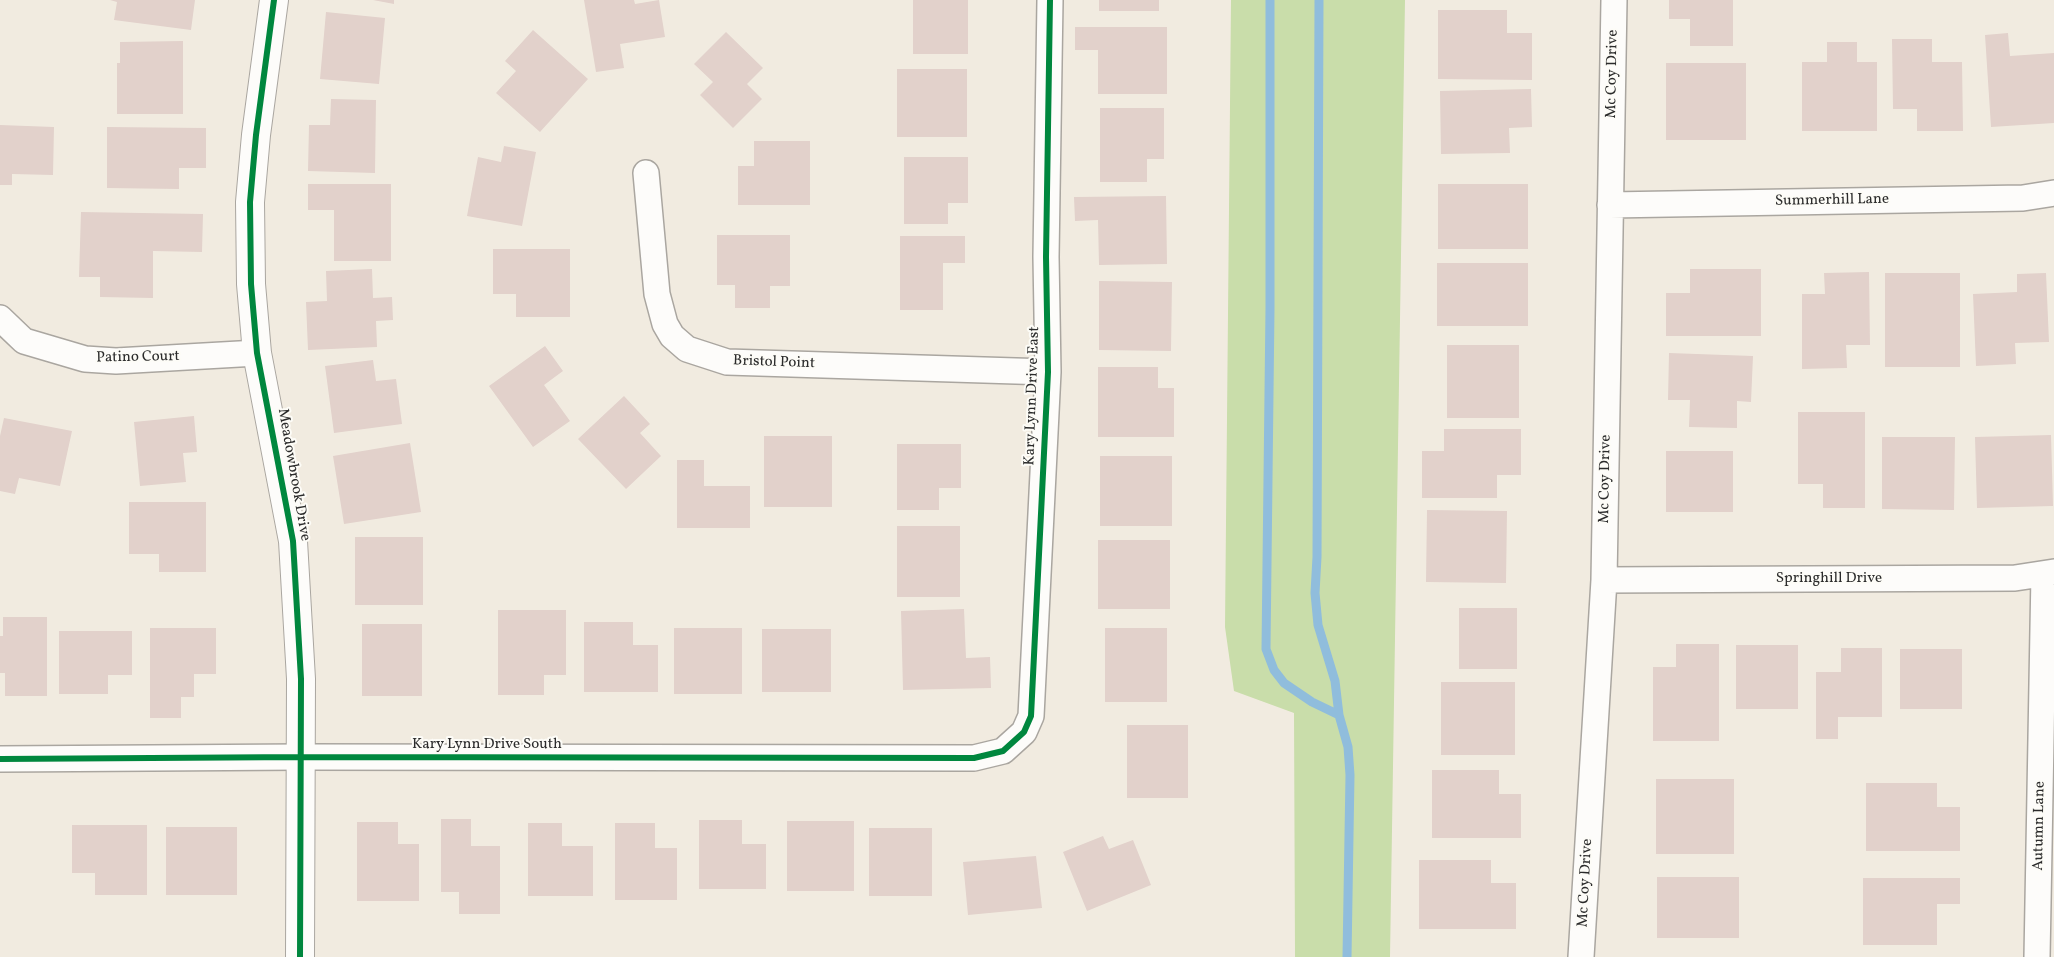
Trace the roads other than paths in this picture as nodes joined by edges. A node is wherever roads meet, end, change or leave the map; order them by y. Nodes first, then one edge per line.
1 (274, 0) edge
2 (1050, 0) edge
3 (1614, 0) edge
4 (646, 173) dead end
5 (2054, 193) edge
6 (1610, 205) junction
7 (0, 318) edge
8 (257, 354) junction
9 (1048, 372) junction
10 (2049, 573) edge
11 (1604, 580) junction
12 (302, 757) junction
13 (974, 758) joint
14 (0, 759) edge
15 (300, 957) edge
16 (1581, 957) edge
17 (2037, 957) edge

1 - 8 street, Meadowbrook Drive
2 - 9 street, Kary Lynn Drive East
3 - 6 street, Mc Coy Drive
4 - 9 street, Bristol Point
5 - 6 street, Summerhill Lane
6 - 11 street, Mc Coy Drive
7 - 8 street, Patino Court
8 - 12 street, Meadowbrook Drive
9 - 13 street, Kary Lynn Drive East
10 - 11 street, Springhill Drive
10 - 17 street, Autumn Lane
11 - 16 street, Mc Coy Drive
12 - 13 street, Kary Lynn Drive South
12 - 14 street, Kary Lynn Drive South
12 - 15 street, Meadowbrook Drive

